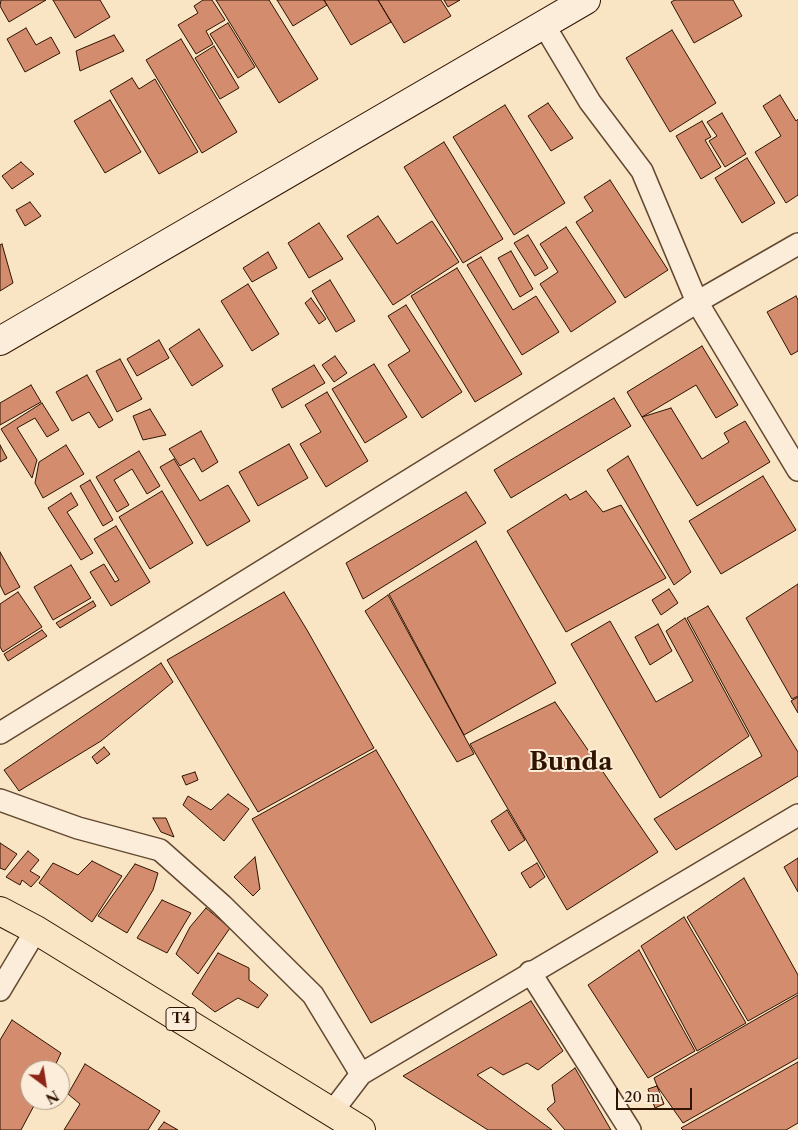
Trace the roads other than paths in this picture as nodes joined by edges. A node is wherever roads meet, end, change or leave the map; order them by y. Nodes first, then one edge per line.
1 (586, 0) edge
2 (544, 25) junction
3 (798, 244) edge
4 (697, 302) junction
5 (0, 341) edge
6 (798, 470) edge
7 (0, 733) edge
8 (0, 800) edge
9 (798, 815) edge
10 (0, 911) edge
11 (36, 930) junction
12 (530, 972) junction
13 (0, 990) edge
14 (361, 1074) junction
15 (332, 1112) junction
16 (361, 1130) edge
17 (630, 1130) edge

1 - 2 main road
2 - 4 street
2 - 5 main road
3 - 4 street
4 - 6 street
4 - 7 street
8 - 14 street
9 - 12 street
10 - 11 highway, T4
11 - 13 street
11 - 15 highway, T4
12 - 14 street
12 - 17 street
14 - 15 street
15 - 16 highway, T4

